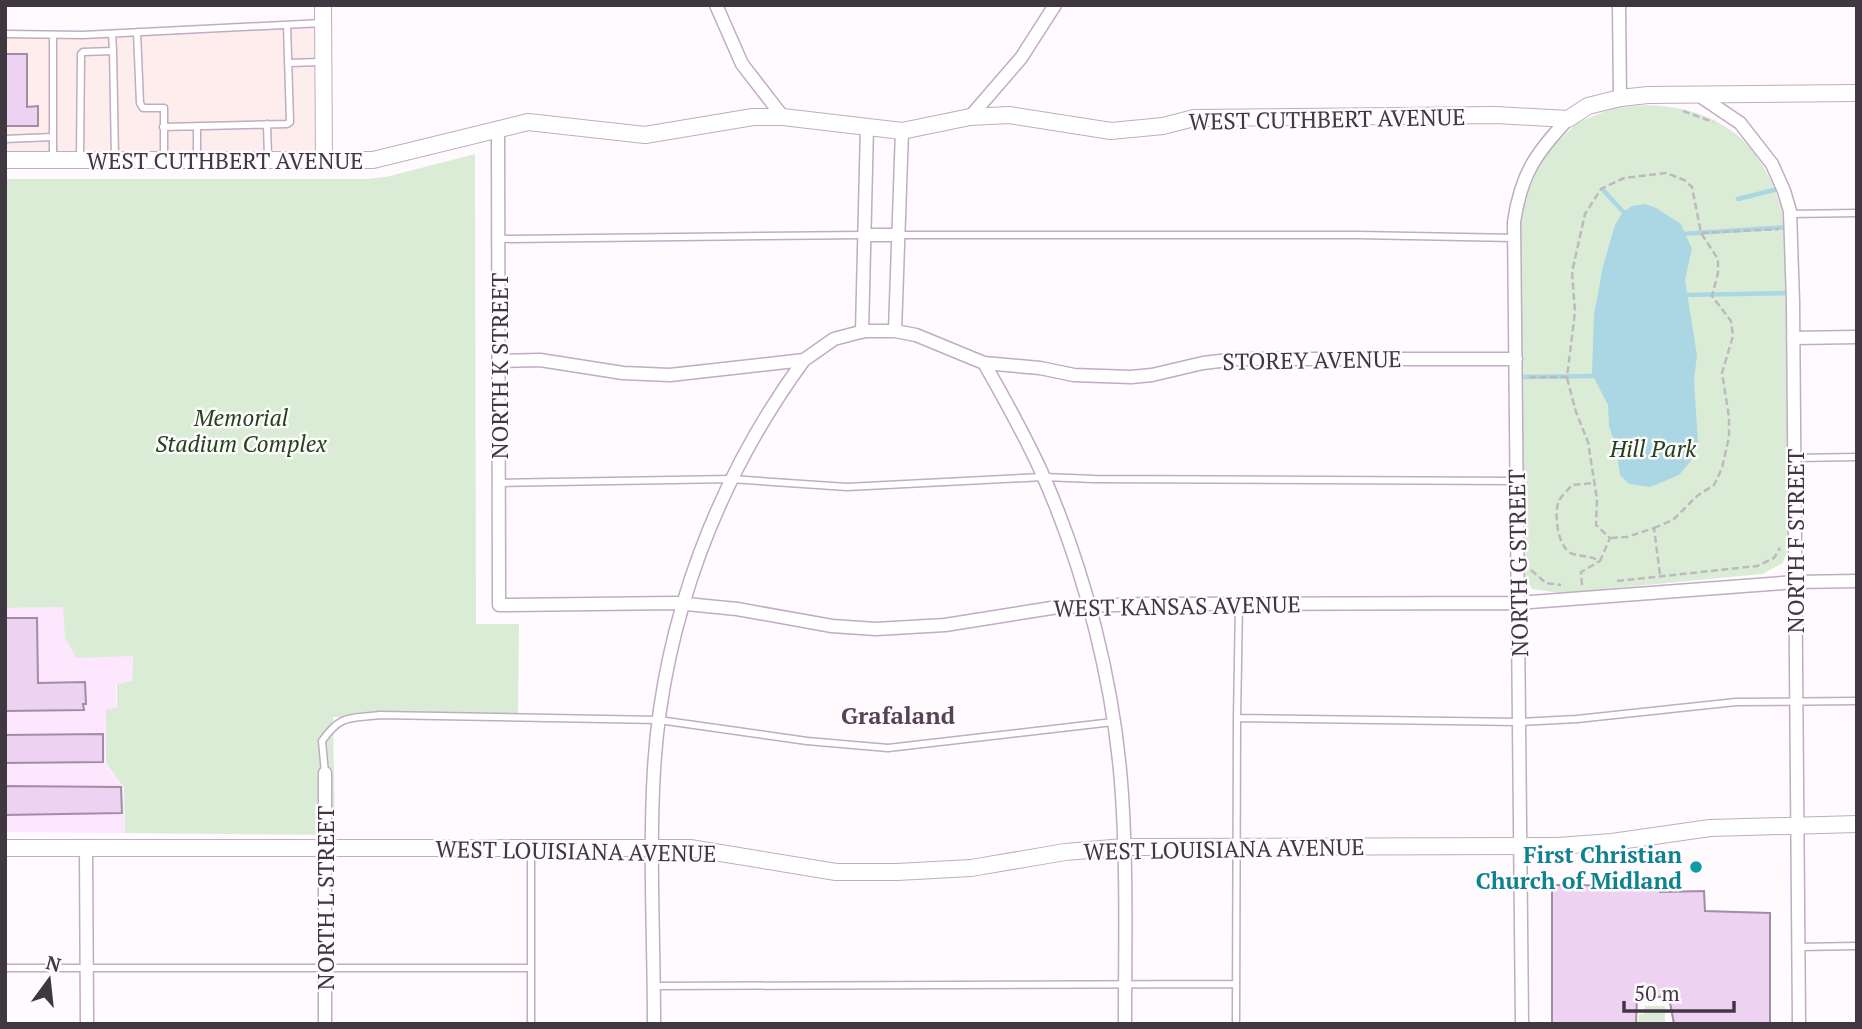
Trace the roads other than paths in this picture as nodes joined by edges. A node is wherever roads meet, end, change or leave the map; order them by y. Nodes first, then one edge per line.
1 (323, 5) edge
2 (716, 5) edge
3 (1055, 5) edge
4 (1619, 5) edge
5 (323, 23) junction
6 (287, 25) junction
7 (137, 32) junction
8 (5, 34) edge
9 (112, 34) junction
10 (53, 35) junction
11 (113, 51) junction
12 (323, 62) junction
13 (288, 63) junction
14 (1857, 93) edge
15 (1698, 94) junction
16 (1620, 98) junction
17 (783, 117) junction
18 (970, 117) junction
19 (1568, 119) junction
20 (267, 124) junction
21 (197, 126) junction
22 (163, 127) junction
23 (867, 127) junction
24 (498, 128) junction
25 (902, 131) junction
26 (53, 137) junction
27 (23, 138) junction
28 (5, 139) edge
29 (5, 160) edge
30 (24, 160) junction
31 (53, 160) junction
32 (80, 160) junction
33 (115, 160) junction
34 (164, 160) junction
35 (197, 160) junction
36 (268, 160) junction
37 (324, 160) junction
38 (1857, 213) edge
39 (1790, 214) junction
40 (864, 235) junction
41 (898, 235) junction
42 (1514, 238) junction
43 (498, 239) junction
44 (895, 331) junction
45 (862, 332) junction
46 (1857, 337) edge
47 (1793, 338) junction
48 (1516, 359) junction
49 (804, 360) junction
50 (498, 361) junction
51 (984, 363) junction
52 (1857, 457) edge
53 (1794, 458) junction
54 (1043, 477) junction
55 (731, 479) junction
56 (1517, 481) junction
57 (499, 483) junction
58 (1857, 581) edge
59 (1796, 582) junction
60 (1239, 603) junction
61 (1518, 603) junction
62 (684, 604) junction
63 (499, 605) joint
64 (1088, 606) junction
65 (1796, 701) junction
66 (1857, 701) edge
67 (1237, 718) junction
68 (659, 720) junction
69 (1113, 722) junction
70 (1520, 722) junction
71 (325, 773) joint
72 (1797, 824) junction
73 (1857, 824) edge
74 (1237, 846) junction
75 (1521, 846) junction
76 (1124, 847) junction
77 (5, 848) edge
78 (531, 848) junction
79 (86, 849) junction
80 (325, 849) junction
81 (653, 849) junction
82 (1857, 946) edge
83 (1798, 947) junction
84 (325, 966) junction
85 (86, 967) junction
86 (5, 968) edge
87 (531, 968) junction
88 (1236, 984) junction
89 (1125, 985) junction
90 (654, 986) junction
91 (87, 1024) edge
92 (326, 1024) edge
93 (531, 1024) edge
94 (654, 1024) edge
95 (1125, 1024) edge
96 (1237, 1024) edge
97 (1522, 1024) edge
98 (1799, 1024) edge

1 - 5 street
2 - 17 street
3 - 18 street
4 - 16 street
5 - 6 lane
5 - 12 street
6 - 7 lane
6 - 13 lane
7 - 9 lane
7 - 22 lane
8 - 10 lane
9 - 10 lane
9 - 11 lane
10 - 26 lane
11 - 32 lane
11 - 33 lane
12 - 13 lane
12 - 37 street
13 - 20 lane
14 - 15 street
15 - 16 street
15 - 39 street, NORTH F STREET
16 - 19 street
17 - 23 street, WEST CUTHBERT AVENUE
17 - 24 street, WEST CUTHBERT AVENUE
18 - 19 street, WEST CUTHBERT AVENUE
18 - 25 street, WEST CUTHBERT AVENUE
19 - 42 street, NORTH G STREET
20 - 21 lane
20 - 36 lane
21 - 22 lane
21 - 35 lane
22 - 34 lane
23 - 25 street, WEST CUTHBERT AVENUE
23 - 40 street
24 - 37 street, WEST CUTHBERT AVENUE
24 - 43 street, NORTH K STREET
25 - 41 street
26 - 27 lane
26 - 31 lane
27 - 28 lane
27 - 30 lane
29 - 30 street, WEST CUTHBERT AVENUE
30 - 31 street, WEST CUTHBERT AVENUE
31 - 32 street, WEST CUTHBERT AVENUE
32 - 33 street, WEST CUTHBERT AVENUE
33 - 34 street, WEST CUTHBERT AVENUE
34 - 35 street, WEST CUTHBERT AVENUE
35 - 36 street, WEST CUTHBERT AVENUE
36 - 37 street, WEST CUTHBERT AVENUE
38 - 39 lane
39 - 47 street, NORTH F STREET
40 - 41 street
40 - 43 lane
40 - 45 street
41 - 42 lane
41 - 44 street
42 - 48 street, NORTH G STREET
43 - 50 street, NORTH K STREET
44 - 45 street, STOREY AVENUE
44 - 51 street, STOREY AVENUE
45 - 49 street, STOREY AVENUE
46 - 47 street
47 - 53 street, NORTH F STREET
48 - 51 street, STOREY AVENUE
48 - 56 street, NORTH G STREET
49 - 50 street, STOREY AVENUE
49 - 55 street
50 - 57 street, NORTH K STREET
51 - 54 street
52 - 53 lane
53 - 59 street, NORTH F STREET
54 - 55 lane
54 - 56 lane
54 - 64 street
55 - 57 lane
55 - 62 street
56 - 61 street, NORTH G STREET
57 - 63 street, NORTH K STREET
58 - 59 street, WEST KANSAS AVENUE
59 - 61 street, WEST KANSAS AVENUE
59 - 65 street, NORTH F STREET
60 - 61 street, WEST KANSAS AVENUE
60 - 64 street, WEST KANSAS AVENUE
60 - 67 lane
61 - 70 street, NORTH G STREET
62 - 63 street, WEST KANSAS AVENUE
62 - 64 street, WEST KANSAS AVENUE
62 - 68 street
64 - 69 street
65 - 66 lane
65 - 70 lane
65 - 72 street, NORTH F STREET
67 - 70 lane
67 - 74 lane
68 - 69 lane
68 - 71 lane
68 - 81 street
69 - 76 street
70 - 75 street, NORTH G STREET
71 - 80 street, NORTH L STREET
72 - 73 street, WEST LOUISIANA AVENUE
72 - 75 street, WEST LOUISIANA AVENUE
72 - 83 street, NORTH F STREET
74 - 75 street, WEST LOUISIANA AVENUE
74 - 76 street, WEST LOUISIANA AVENUE
74 - 88 lane
75 - 97 street, NORTH G STREET
76 - 81 street, WEST LOUISIANA AVENUE
76 - 89 street
77 - 79 street, WEST LOUISIANA AVENUE
78 - 80 street, WEST LOUISIANA AVENUE
78 - 81 street, WEST LOUISIANA AVENUE
78 - 87 lane
79 - 80 street, WEST LOUISIANA AVENUE
79 - 85 street
80 - 84 street, NORTH L STREET
81 - 90 street
82 - 83 lane
83 - 98 street, NORTH F STREET
84 - 85 lane
84 - 87 lane
84 - 92 street, NORTH L STREET
85 - 86 lane
85 - 91 street
87 - 93 lane
88 - 89 lane
88 - 96 lane
89 - 90 lane
89 - 95 street
90 - 94 street

